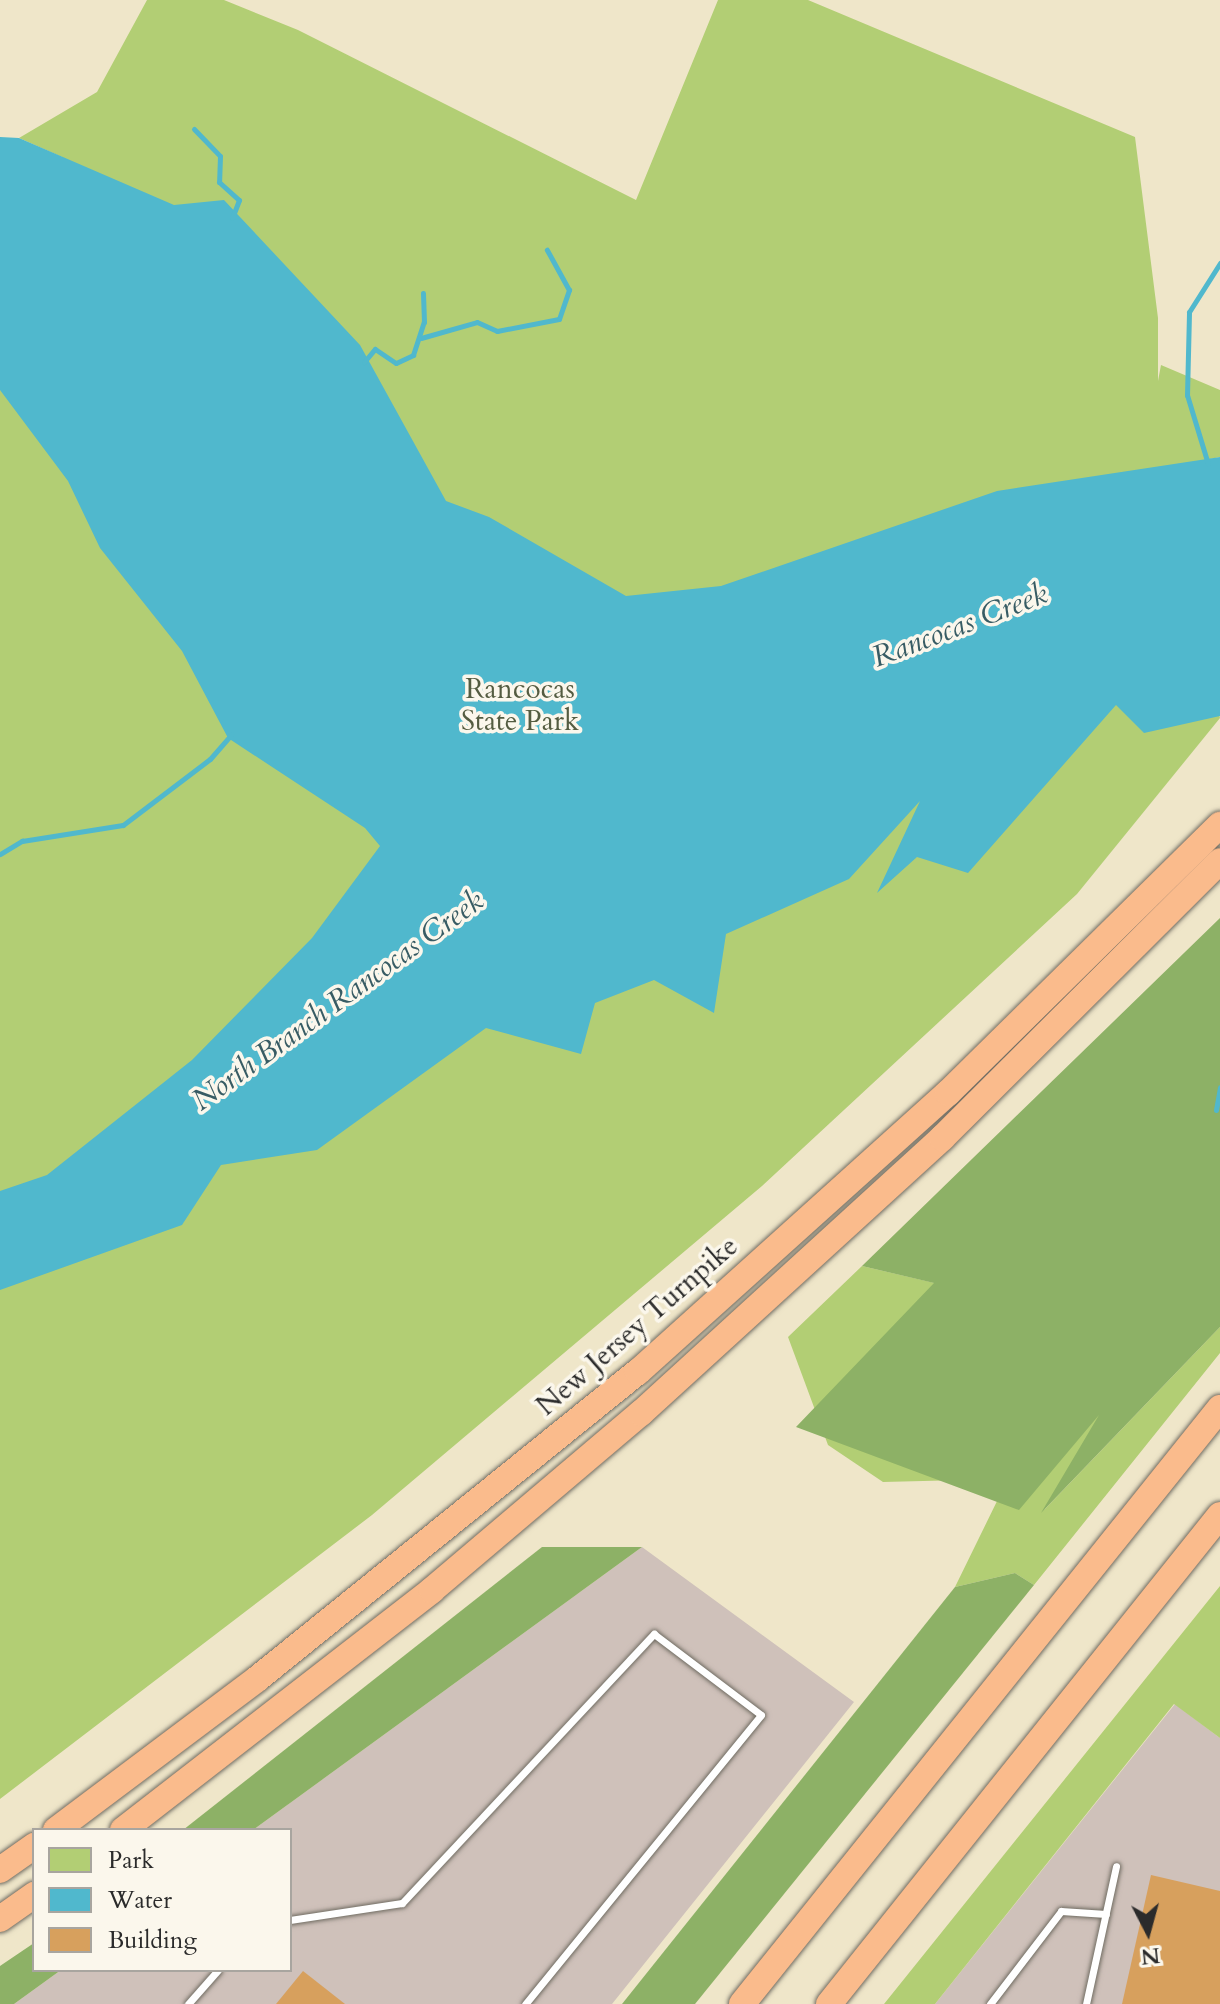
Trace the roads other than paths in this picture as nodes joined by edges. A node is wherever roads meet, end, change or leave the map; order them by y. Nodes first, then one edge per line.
1 (1220, 825) edge
2 (1220, 861) edge
3 (1220, 1408) edge
4 (1220, 1515) edge
5 (59, 1828) edge
6 (126, 1828) edge
7 (32, 1847) edge
8 (1116, 1866) dead end
9 (0, 1870) edge
10 (32, 1896) edge
11 (1106, 1914) junction
12 (0, 1919) edge
13 (292, 1920) edge
14 (216, 1972) edge
15 (188, 2004) edge
16 (525, 2004) edge
17 (742, 2004) edge
18 (829, 2004) edge
19 (990, 2004) edge
20 (1086, 2004) edge

1 - 5 highway, New Jersey Turnpike
2 - 6 highway
3 - 17 highway
4 - 18 highway
7 - 9 highway
8 - 11 lane
10 - 12 highway
11 - 19 lane
11 - 20 lane
13 - 16 lane
14 - 15 lane

